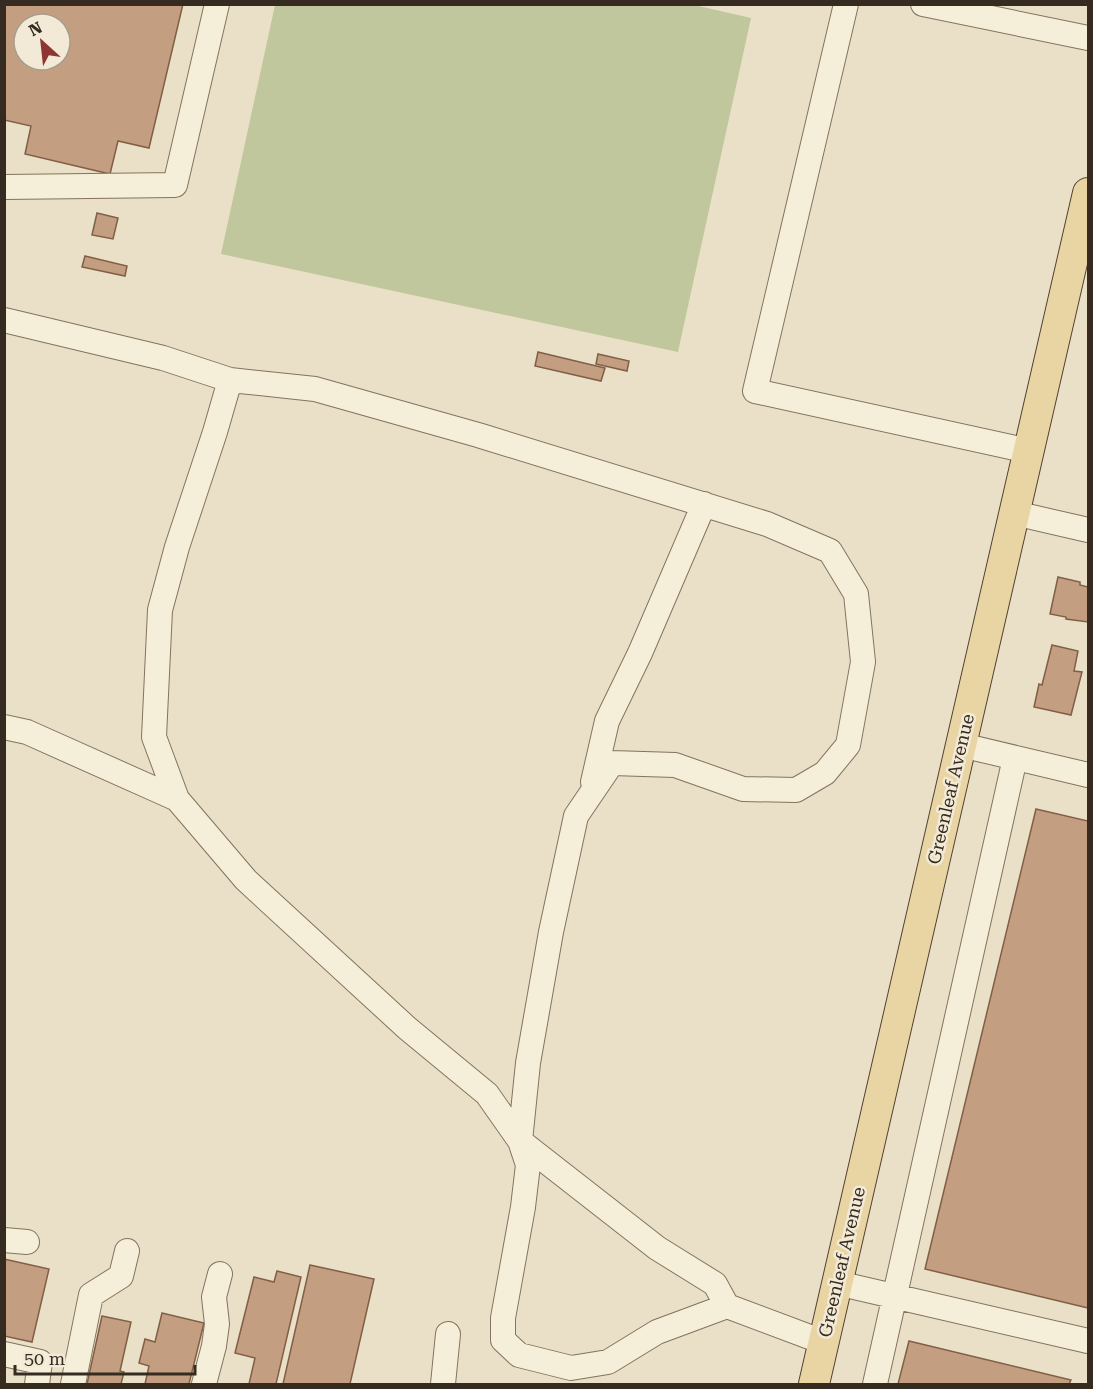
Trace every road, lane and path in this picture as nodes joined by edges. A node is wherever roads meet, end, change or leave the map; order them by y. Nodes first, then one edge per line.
1 (217, 4) edge
2 (846, 4) edge
3 (923, 4) edge
4 (1089, 38) edge
5 (4, 187) edge
6 (1089, 193) edge
7 (4, 320) edge
8 (230, 380) junction
9 (1029, 451) junction
10 (704, 504) junction
11 (1014, 513) junction
12 (1089, 530) edge
13 (4, 727) edge
14 (961, 745) junction
15 (1015, 758) junction
16 (1089, 775) edge
17 (589, 796) junction
18 (177, 799) junction
19 (520, 1141) junction
20 (128, 1251) dead end
21 (220, 1274) dead end
22 (837, 1283) junction
23 (894, 1296) junction
24 (727, 1306) junction
25 (448, 1334) dead end
26 (1089, 1341) edge
27 (823, 1342) junction
28 (4, 1354) edge
29 (37, 1384) edge
30 (73, 1384) edge
31 (204, 1384) edge
32 (443, 1384) edge
33 (814, 1384) edge
34 (874, 1384) edge

1 - 5 street
2 - 9 street
3 - 4 street
6 - 9 main road, Greenleaf Avenue
7 - 8 street
8 - 10 street
8 - 18 street
9 - 11 main road, Greenleaf Avenue
10 - 17 street
10 - 17 street
11 - 12 street
11 - 14 main road, Greenleaf Avenue
13 - 18 street
14 - 15 street
14 - 22 main road, Greenleaf Avenue
15 - 16 street
15 - 23 street
17 - 19 street
18 - 19 street
19 - 24 street
19 - 24 street
20 - 30 street
21 - 31 street
22 - 23 street
22 - 27 main road, Greenleaf Avenue
23 - 26 street
23 - 34 street
24 - 27 street
25 - 32 street
27 - 33 main road, Greenleaf Avenue
28 - 29 street

